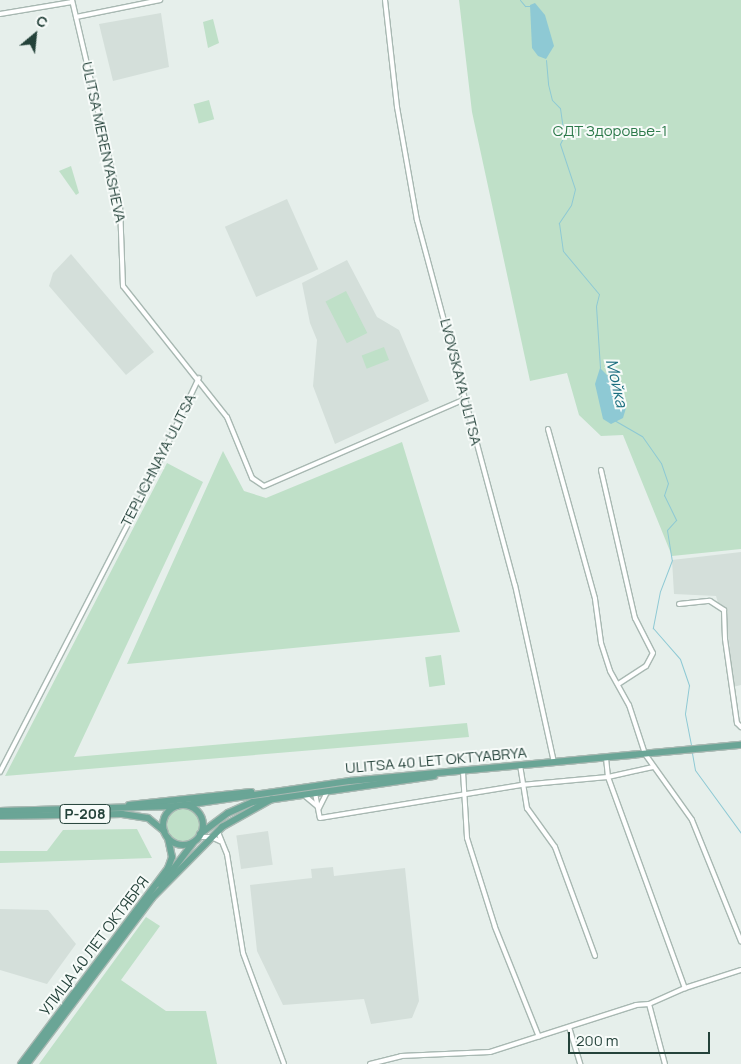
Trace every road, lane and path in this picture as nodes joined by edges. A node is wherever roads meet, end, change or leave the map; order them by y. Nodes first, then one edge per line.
1 (160, 0) edge
2 (385, 0) edge
3 (72, 1) edge
4 (0, 14) edge
5 (76, 17) junction
6 (199, 378) junction
7 (465, 399) junction
8 (548, 429) dead end
9 (601, 470) dead end
10 (679, 604) dead end
11 (618, 684) junction
12 (741, 727) edge
13 (741, 745) edge
14 (645, 754) junction
15 (606, 758) junction
16 (554, 762) junction
17 (520, 765) junction
18 (653, 767) junction
19 (0, 772) edge
20 (462, 772) junction
21 (449, 773) junction
22 (608, 777) junction
23 (314, 785) junction
24 (521, 785) junction
25 (327, 792) junction
26 (315, 793) junction
27 (303, 794) junction
28 (463, 795) junction
29 (271, 796) junction
30 (181, 806) junction
31 (116, 808) junction
32 (319, 810) junction
33 (0, 811) edge
34 (0, 816) edge
35 (217, 831) junction
36 (166, 835) junction
37 (198, 837) junction
38 (211, 837) junction
39 (220, 841) junction
40 (152, 898) junction
41 (741, 941) edge
42 (595, 956) dead end
43 (741, 970) edge
44 (685, 988) junction
45 (649, 1004) junction
46 (569, 1027) junction
47 (539, 1037) junction
48 (21, 1064) edge
49 (27, 1064) edge
50 (284, 1064) edge
51 (370, 1064) edge
52 (580, 1064) edge
53 (665, 1064) edge

1 - 5 street
2 - 7 street, LVOVSKAYA ULITSA
3 - 4 street
3 - 5 street, ULITSA MERENYASHEVA
5 - 6 street, ULITSA MERENYASHEVA
6 - 7 street, TEPLICHNAYA ULITSA
6 - 19 street, TEPLICHNAYA ULITSA
7 - 16 street, LVOVSKAYA ULITSA
8 - 11 street
9 - 11 street
10 - 12 street
11 - 14 street
13 - 14 main road
14 - 15 main road
14 - 18 street
15 - 16 main road, ULITSA 40 LET OKTYABRYA
15 - 22 street
16 - 17 main road, ULITSA 40 LET OKTYABRYA
17 - 20 main road, ULITSA 40 LET OKTYABRYA
17 - 24 street
18 - 22 street
18 - 41 street
20 - 21 main road, ULITSA 40 LET OKTYABRYA
20 - 28 street
21 - 23 main road, ULITSA 40 LET OKTYABRYA
21 - 25 main road
22 - 24 street
22 - 44 street
23 - 26 street
23 - 29 main road, ULITSA 40 LET OKTYABRYA
24 - 28 street
24 - 42 street
25 - 26 main road
25 - 32 street
26 - 27 main road
26 - 32 street
27 - 29 main road
27 - 32 street
28 - 32 street
28 - 47 street
29 - 30 main road
29 - 31 main road, Р-208
29 - 35 main road, УЛИЦА 40 ЛЕТ ОКТЯБРЯ
29 - 37 main road
30 - 31 main road, Р-208
30 - 36 main road, УЛИЦА 40 ЛЕТ ОКТЯБРЯ
30 - 37 main road
31 - 33 main road, Р-208
34 - 36 main road, Р-208
35 - 38 main road, УЛИЦА 40 ЛЕТ ОКТЯБРЯ
35 - 39 street
36 - 37 main road
36 - 48 main road, УЛИЦА 40 ЛЕТ ОКТЯБРЯ
37 - 38 street
37 - 40 main road
38 - 39 street
38 - 40 main road, УЛИЦА 40 ЛЕТ ОКТЯБРЯ
39 - 50 street
40 - 49 main road, УЛИЦА 40 ЛЕТ ОКТЯБРЯ
43 - 44 street
44 - 45 street
45 - 46 street
45 - 53 street
46 - 47 street
46 - 52 street
47 - 51 street

